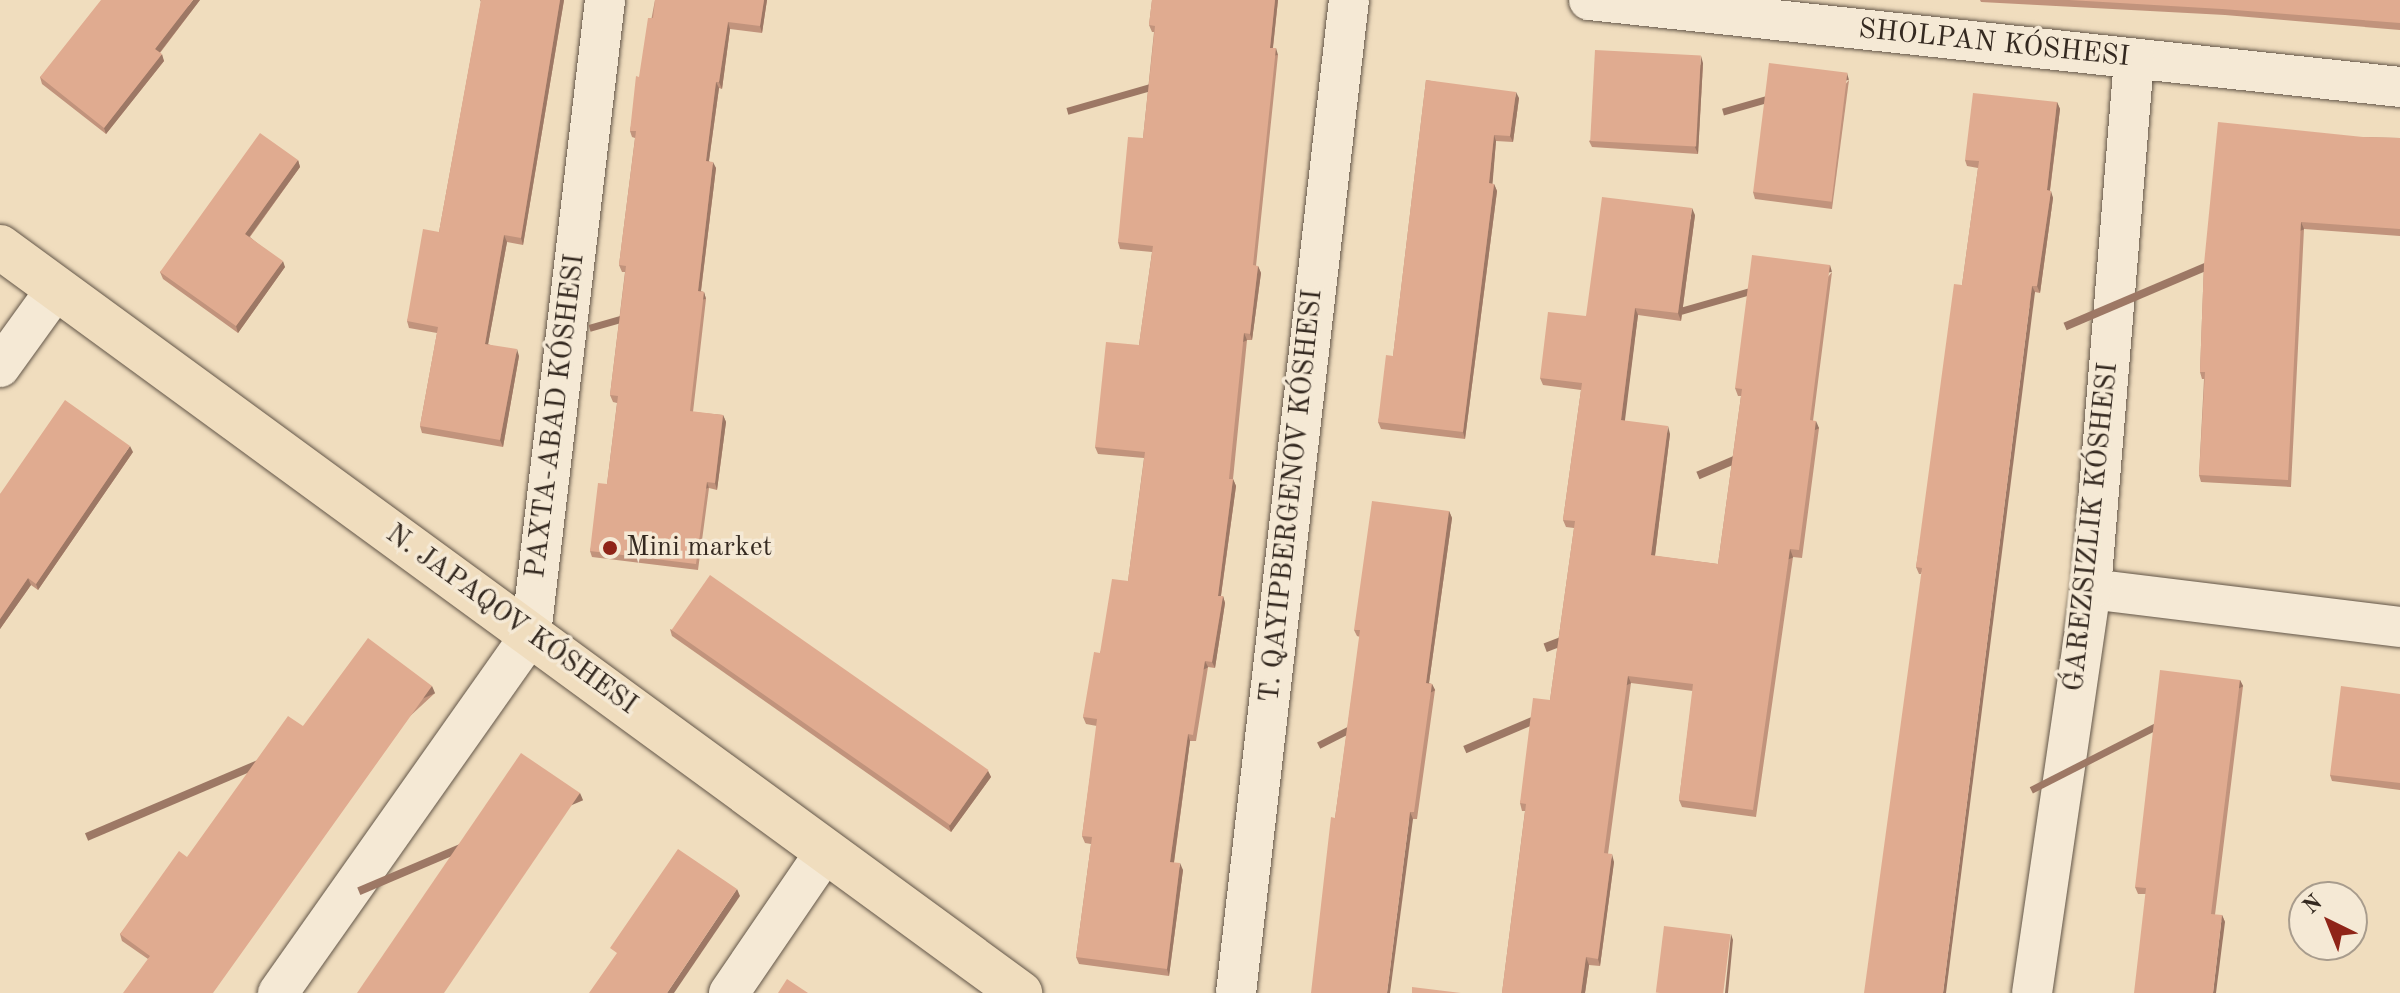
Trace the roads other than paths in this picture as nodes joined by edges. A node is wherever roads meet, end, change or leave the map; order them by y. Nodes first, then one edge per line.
1 (605, 0) edge
2 (1349, 0) edge
3 (1589, 0) edge
4 (2134, 59) junction
5 (2400, 87) edge
6 (0, 247) edge
7 (57, 288) junction
8 (0, 367) edge
9 (2091, 589) junction
10 (2400, 627) edge
11 (531, 634) junction
12 (826, 851) junction
13 (278, 993) edge
14 (729, 993) edge
15 (1020, 993) edge
16 (1236, 993) edge
17 (2032, 993) edge

1 - 11 street, PAXTA-ABAD KÓSHESI
2 - 16 street
3 - 4 street, SHOLPAN KÓSHESI
4 - 5 street, SHOLPAN KÓSHESI
4 - 9 street, ǴAREZSIZLIK KÓSHESI
6 - 7 main road, N. JAPAQOV KÓSHESI
7 - 8 street
7 - 11 main road, N. JAPAQOV KÓSHESI
9 - 10 street
9 - 17 street, ǴAREZSIZLIK KÓSHESI
11 - 12 main road, N. JAPAQOV KÓSHESI
11 - 13 street, PAXTA-ABAD KÓSHESI
12 - 14 street
12 - 15 main road, N. JAPAQOV KÓSHESI

